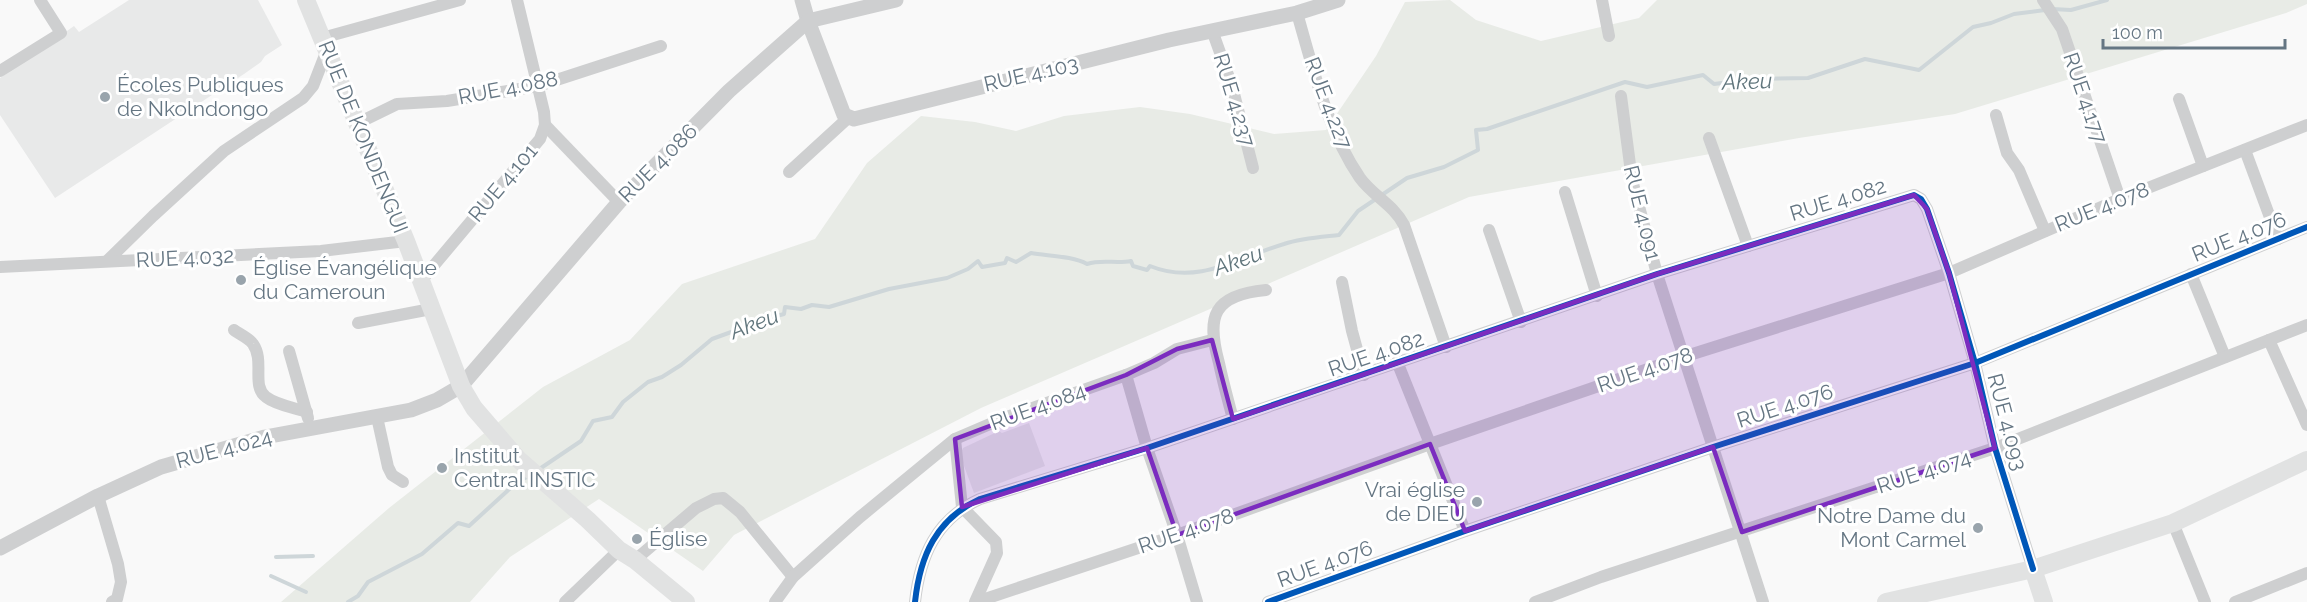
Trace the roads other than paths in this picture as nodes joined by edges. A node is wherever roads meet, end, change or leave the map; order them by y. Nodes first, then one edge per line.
1 (40, 0) edge
2 (306, 0) edge
3 (460, 0) edge
4 (517, 0) edge
5 (802, 0) edge
6 (896, 0) edge
7 (1338, 0) edge
8 (1602, 0) edge
9 (2043, 0) edge
10 (1297, 13) junction
11 (808, 21) junction
12 (1213, 33) junction
13 (1609, 36) dead end
14 (325, 44) junction
15 (661, 46) dead end
16 (0, 71) edge
17 (538, 86) junction
18 (1621, 96) dead end
19 (2179, 99) dead end
20 (1996, 115) dead end
21 (848, 118) junction
22 (356, 124) junction
23 (545, 124) junction
24 (2307, 125) edge
25 (1709, 138) dead end
26 (2245, 150) junction
27 (2202, 166) junction
28 (1253, 168) dead end
29 (789, 172) dead end
30 (1565, 192) dead end
31 (1904, 196) joint
32 (2120, 199) junction
33 (619, 202) junction
34 (2307, 227) edge
35 (1489, 230) dead end
36 (2045, 231) junction
37 (2278, 239) junction
38 (406, 241) junction
39 (1749, 246) junction
40 (107, 261) junction
41 (0, 267) edge
42 (1949, 273) junction
43 (1657, 274) junction
44 (2191, 274) junction
45 (420, 282) junction
46 (1342, 282) dead end
47 (1266, 290) dead end
48 (1597, 296) junction
49 (431, 309) junction
50 (1521, 322) junction
51 (358, 323) dead end
52 (2307, 325) edge
53 (234, 330) dead end
54 (1212, 340) junction
55 (2269, 340) junction
56 (1446, 347) junction
57 (289, 351) dead end
58 (1683, 357) junction
59 (2225, 357) junction
60 (1975, 363) junction
61 (1398, 364) junction
62 (1126, 375) junction
63 (1365, 375) junction
64 (461, 386) junction
65 (307, 412) junction
66 (377, 417) junction
67 (1233, 419) junction
68 (2307, 425) edge
69 (311, 428) junction
70 (955, 439) junction
71 (1430, 444) junction
72 (1713, 447) junction
73 (1147, 448) junction
74 (1995, 448) junction
75 (2307, 460) edge
76 (403, 482) dead end
77 (98, 496) junction
78 (962, 507) junction
79 (2173, 523) junction
80 (1465, 531) junction
81 (1742, 532) junction
82 (1177, 535) junction
83 (0, 548) edge
84 (618, 550) junction
85 (635, 560) junction
86 (2032, 568) junction
87 (2307, 573) edge
88 (793, 577) junction
89 (112, 602) edge
90 (565, 602) edge
91 (686, 602) edge
92 (776, 602) edge
93 (915, 602) edge
94 (976, 602) edge
95 (1197, 602) edge
96 (1268, 602) edge
97 (1535, 602) edge
98 (1763, 602) edge
99 (1886, 602) edge
100 (2044, 602) edge
101 (2205, 602) edge
102 (2235, 602) edge

1 - 16 street
2 - 14 main road, RUE DE KONDENGUI
3 - 14 street
4 - 17 street, RUE 4.101
5 - 11 street
6 - 11 street, RUE 4.086
7 - 10 street, RUE 4.103
8 - 13 street
9 - 32 street, RUE 4.177
10 - 12 street, RUE 4.103
10 - 56 street, RUE 4.227
11 - 21 street
11 - 33 street, RUE 4.086
12 - 21 street, RUE 4.103
12 - 28 street, RUE 4.237
14 - 22 main road, RUE DE KONDENGUI
14 - 40 street
15 - 17 street, RUE 4.088
17 - 22 street, RUE 4.088
17 - 23 street, RUE 4.101
18 - 43 street, RUE 4.091
19 - 27 street
20 - 36 street
21 - 29 street
22 - 38 main road, RUE DE KONDENGUI
23 - 33 street
23 - 45 street, RUE 4.101
24 - 26 street, RUE 4.078
25 - 39 street
26 - 27 street, RUE 4.078
26 - 37 street
27 - 32 street, RUE 4.078
30 - 48 street
31 - 39 street, RUE 4.082
31 - 42 street, RUE 4.093
32 - 36 street, RUE 4.078
33 - 64 street, RUE 4.086
34 - 37 street, RUE 4.076
35 - 50 street
36 - 42 street, RUE 4.078
37 - 44 street, RUE 4.076
38 - 40 street, RUE 4.032
38 - 45 main road, RUE DE KONDENGUI
39 - 43 street, RUE 4.082
40 - 41 street, RUE 4.032
42 - 58 street, RUE 4.078
42 - 60 street, RUE 4.093
43 - 48 street, RUE 4.082
43 - 58 street, RUE 4.091
44 - 59 street
44 - 60 street, RUE 4.076
45 - 49 main road, RUE DE KONDENGUI
46 - 63 street
47 - 54 street
48 - 50 street, RUE 4.082
49 - 51 street
49 - 64 main road, RUE DE KONDENGUI
50 - 56 street, RUE 4.082
52 - 55 street, RUE 4.074
53 - 65 street
54 - 62 street, RUE 4.084
54 - 67 street
55 - 59 street, RUE 4.074
55 - 68 street
56 - 61 street, RUE 4.082
57 - 65 street
58 - 71 street, RUE 4.078
58 - 72 street, RUE 4.091
59 - 74 street, RUE 4.074
60 - 72 street, RUE 4.076
60 - 74 street, RUE 4.093
61 - 63 street, RUE 4.082
61 - 71 street
62 - 70 street, RUE 4.084
62 - 73 street
63 - 67 street, RUE 4.082
64 - 66 street, RUE 4.024
64 - 84 main road, RUE DE KONDENGUI
65 - 69 street
66 - 69 street, RUE 4.024
66 - 76 street
67 - 73 street, RUE 4.082
69 - 77 street, RUE 4.024
70 - 78 street
70 - 88 street, RUE 4.084
71 - 80 street
71 - 82 street, RUE 4.078
72 - 80 street, RUE 4.076
72 - 81 street, RUE 4.091
73 - 78 street, RUE 4.082
73 - 82 street
74 - 81 street, RUE 4.074
74 - 86 street, RUE 4.093
75 - 79 main road
77 - 83 street, RUE 4.024
77 - 89 street
78 - 93 street, RUE 4.082
78 - 94 street, RUE 4.078
79 - 86 main road
79 - 101 street
80 - 96 street, RUE 4.076
81 - 97 street, RUE 4.074
81 - 98 street, RUE 4.091
82 - 94 street, RUE 4.078
82 - 95 street
84 - 85 main road, RUE DE KONDENGUI
84 - 90 street
85 - 88 street
85 - 91 main road, RUE DE KONDENGUI
86 - 99 main road
86 - 100 main road
87 - 102 street
88 - 92 street, RUE 4.084

